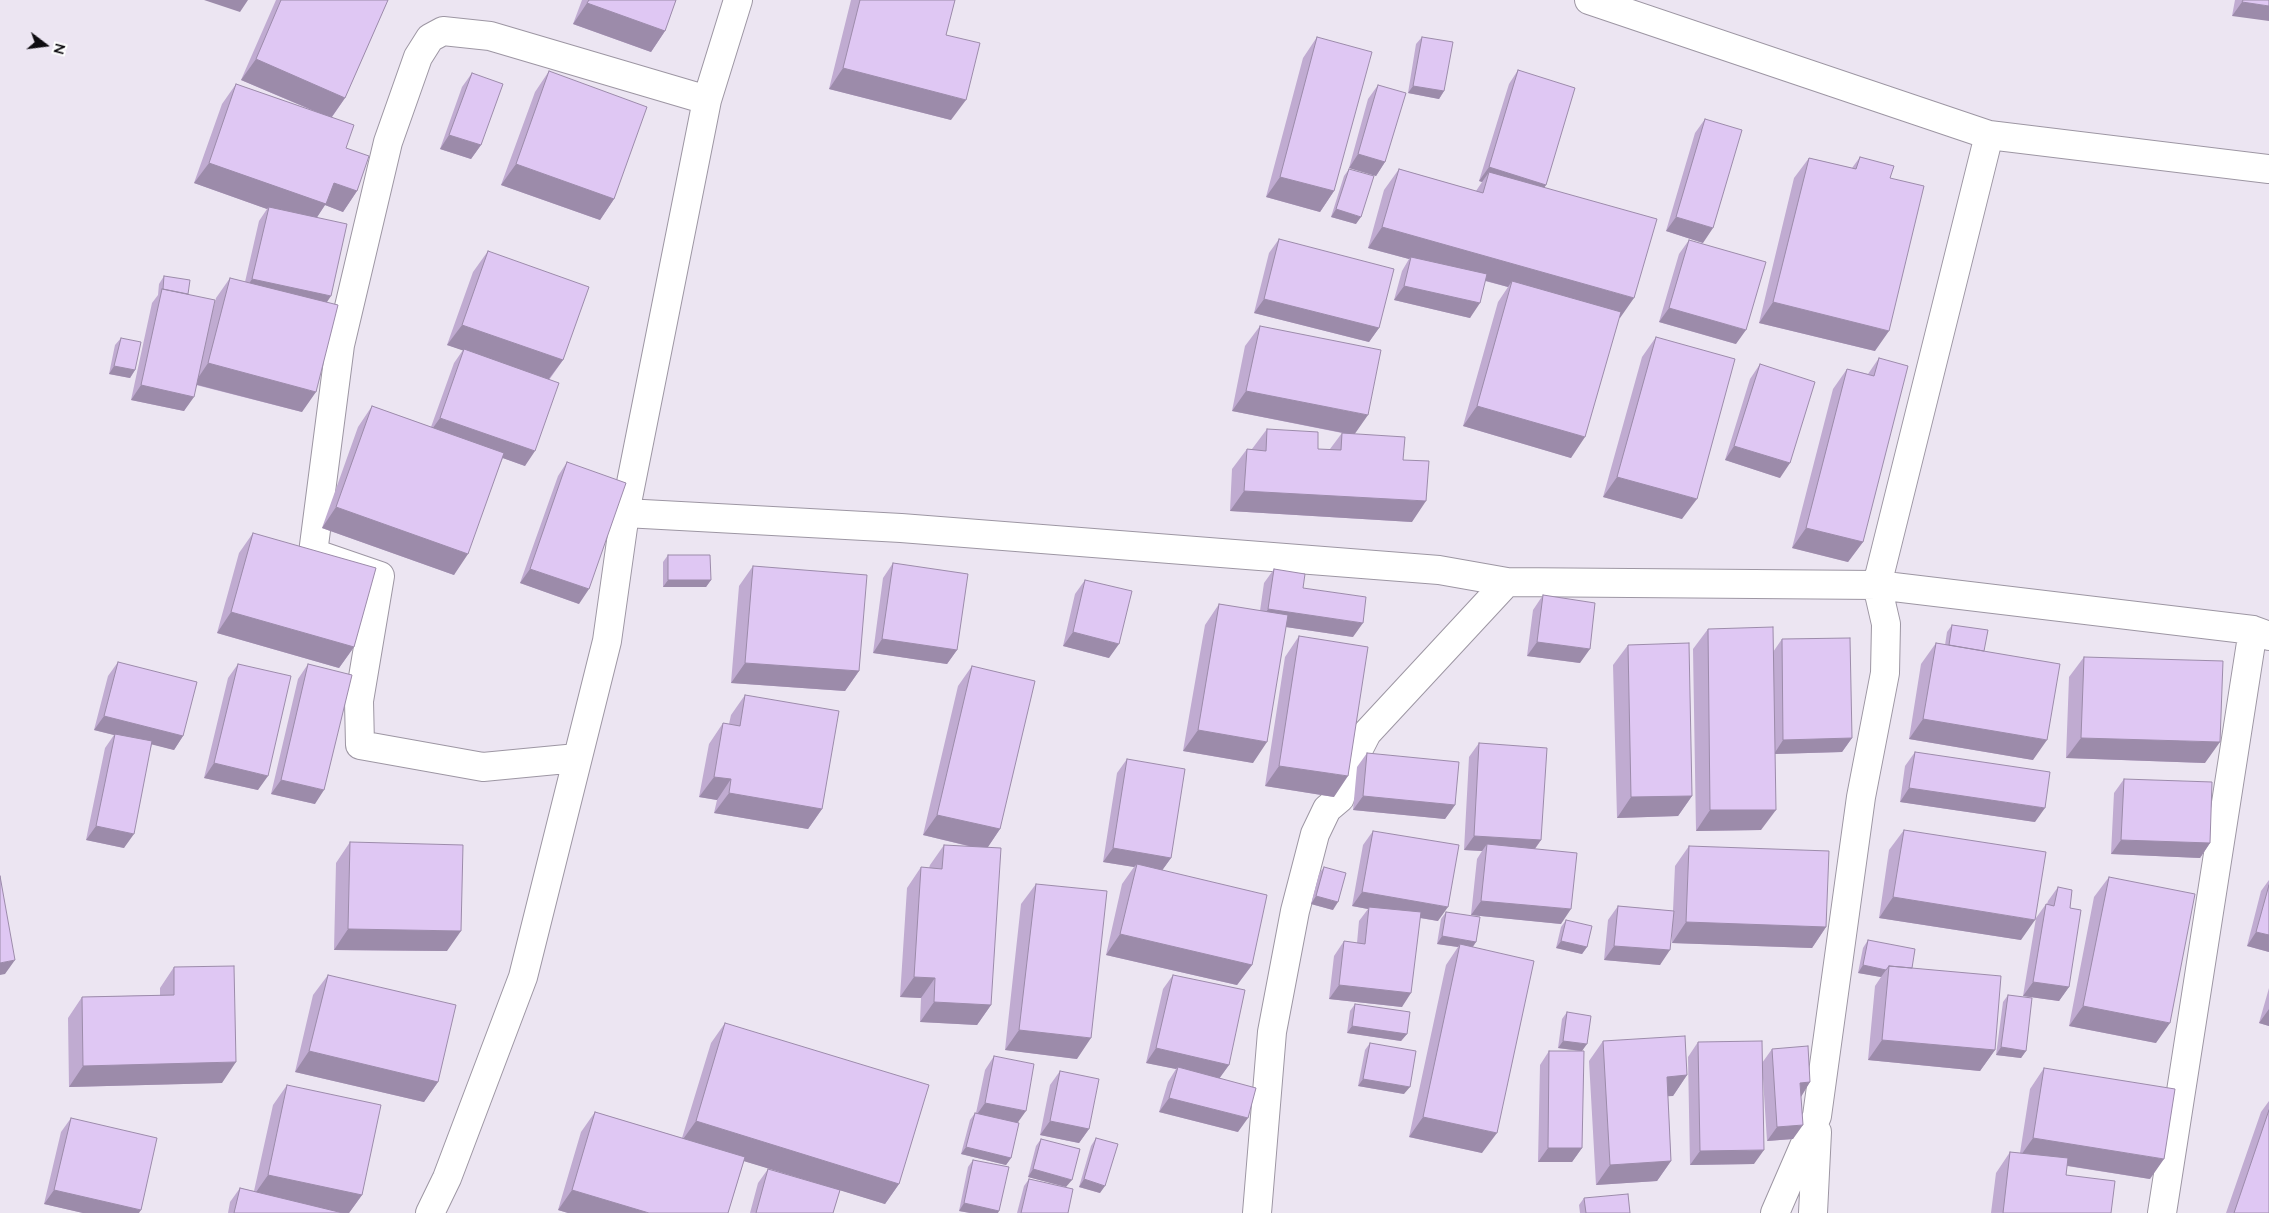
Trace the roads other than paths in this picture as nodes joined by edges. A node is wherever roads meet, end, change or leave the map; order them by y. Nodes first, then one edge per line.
1 (738, 0) edge
2 (1589, 0) edge
3 (707, 100) junction
4 (1989, 135) junction
5 (2269, 169) edge
6 (625, 513) junction
7 (1507, 582) junction
8 (1877, 585) junction
9 (2261, 633) edge
10 (577, 758) junction
11 (1818, 1116) junction
12 (430, 1213) edge
13 (1257, 1213) edge
14 (1775, 1213) edge
15 (1813, 1213) edge
16 (2162, 1213) edge

1 - 3 street
2 - 4 street
3 - 6 street
3 - 10 street
4 - 5 street
4 - 8 street
6 - 7 street
6 - 10 street
7 - 8 street
7 - 13 street
8 - 9 street
8 - 11 street
9 - 16 street
10 - 12 street
11 - 14 street
11 - 15 street

